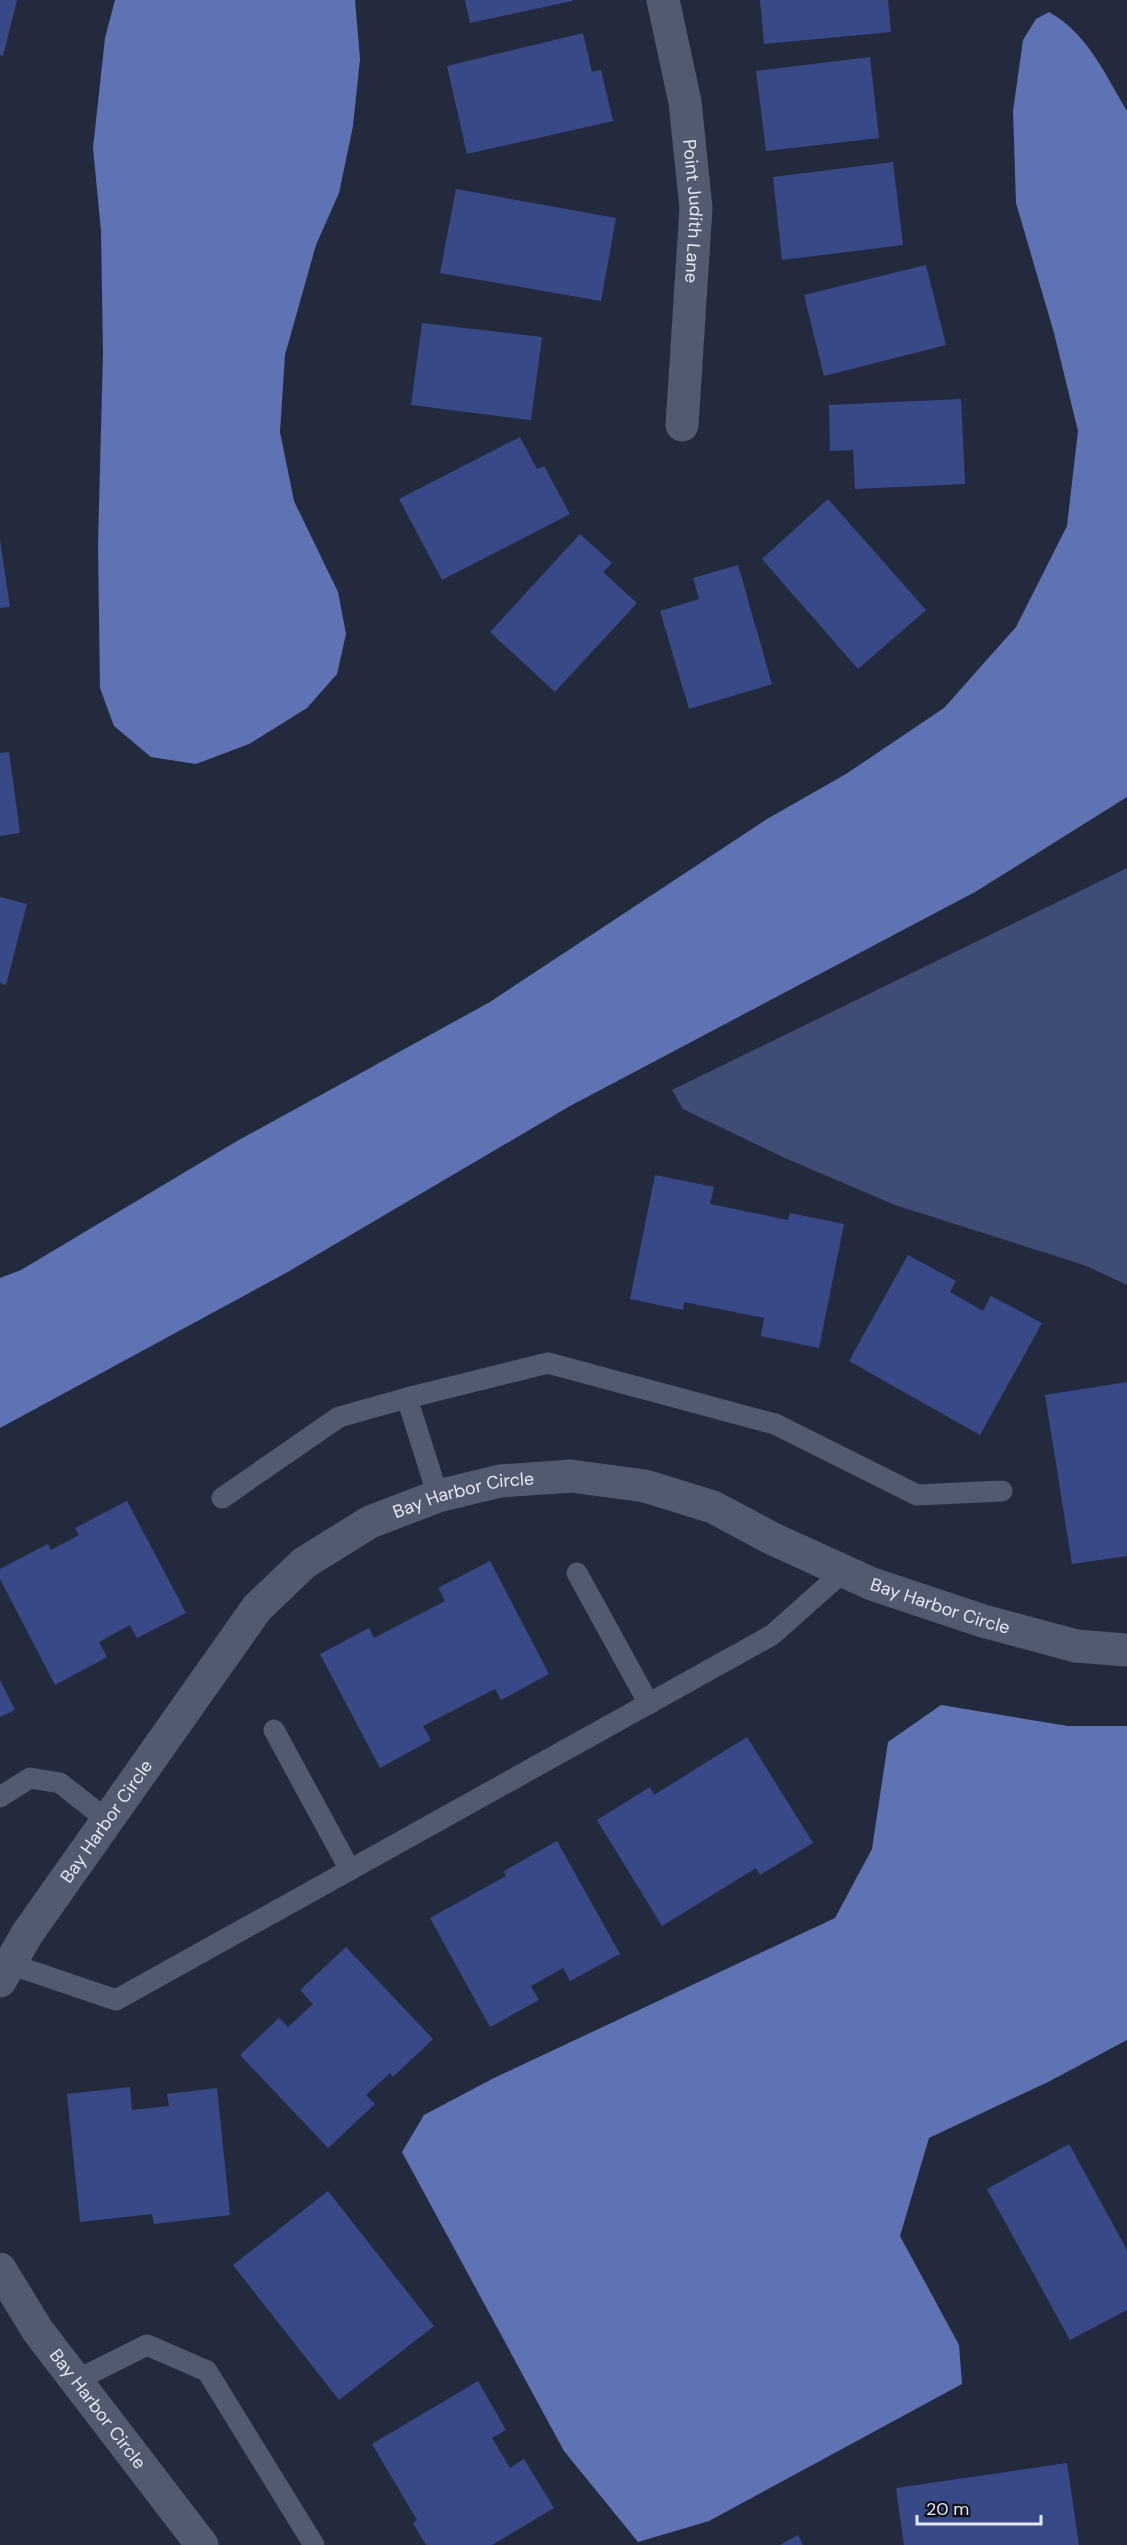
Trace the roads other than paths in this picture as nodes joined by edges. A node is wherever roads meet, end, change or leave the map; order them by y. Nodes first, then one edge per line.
1 (663, 0) edge
2 (682, 425) dead end
3 (407, 1398) junction
4 (1002, 1491) dead end
5 (438, 1496) junction
6 (222, 1498) dead end
7 (844, 1571) junction
8 (577, 1573) dead end
9 (1127, 1650) edge
10 (650, 1704) junction
11 (274, 1730) dead end
12 (0, 1797) edge
13 (108, 1820) junction
14 (350, 1870) junction
15 (5, 1973) edge
16 (0, 2269) edge
17 (76, 2380) junction
18 (202, 2545) edge
19 (314, 2545) edge

1 - 2 street, Point Judith Lane
3 - 4 lane
3 - 5 lane
3 - 6 lane
5 - 7 street, Bay Harbor Circle
5 - 13 street, Bay Harbor Circle
7 - 9 street, Bay Harbor Circle
7 - 10 lane
8 - 10 lane
10 - 14 lane
11 - 14 lane
12 - 13 lane
13 - 15 street, Bay Harbor Circle
14 - 15 lane
16 - 17 street, Bay Harbor Circle
17 - 18 street, Bay Harbor Circle
17 - 19 lane

